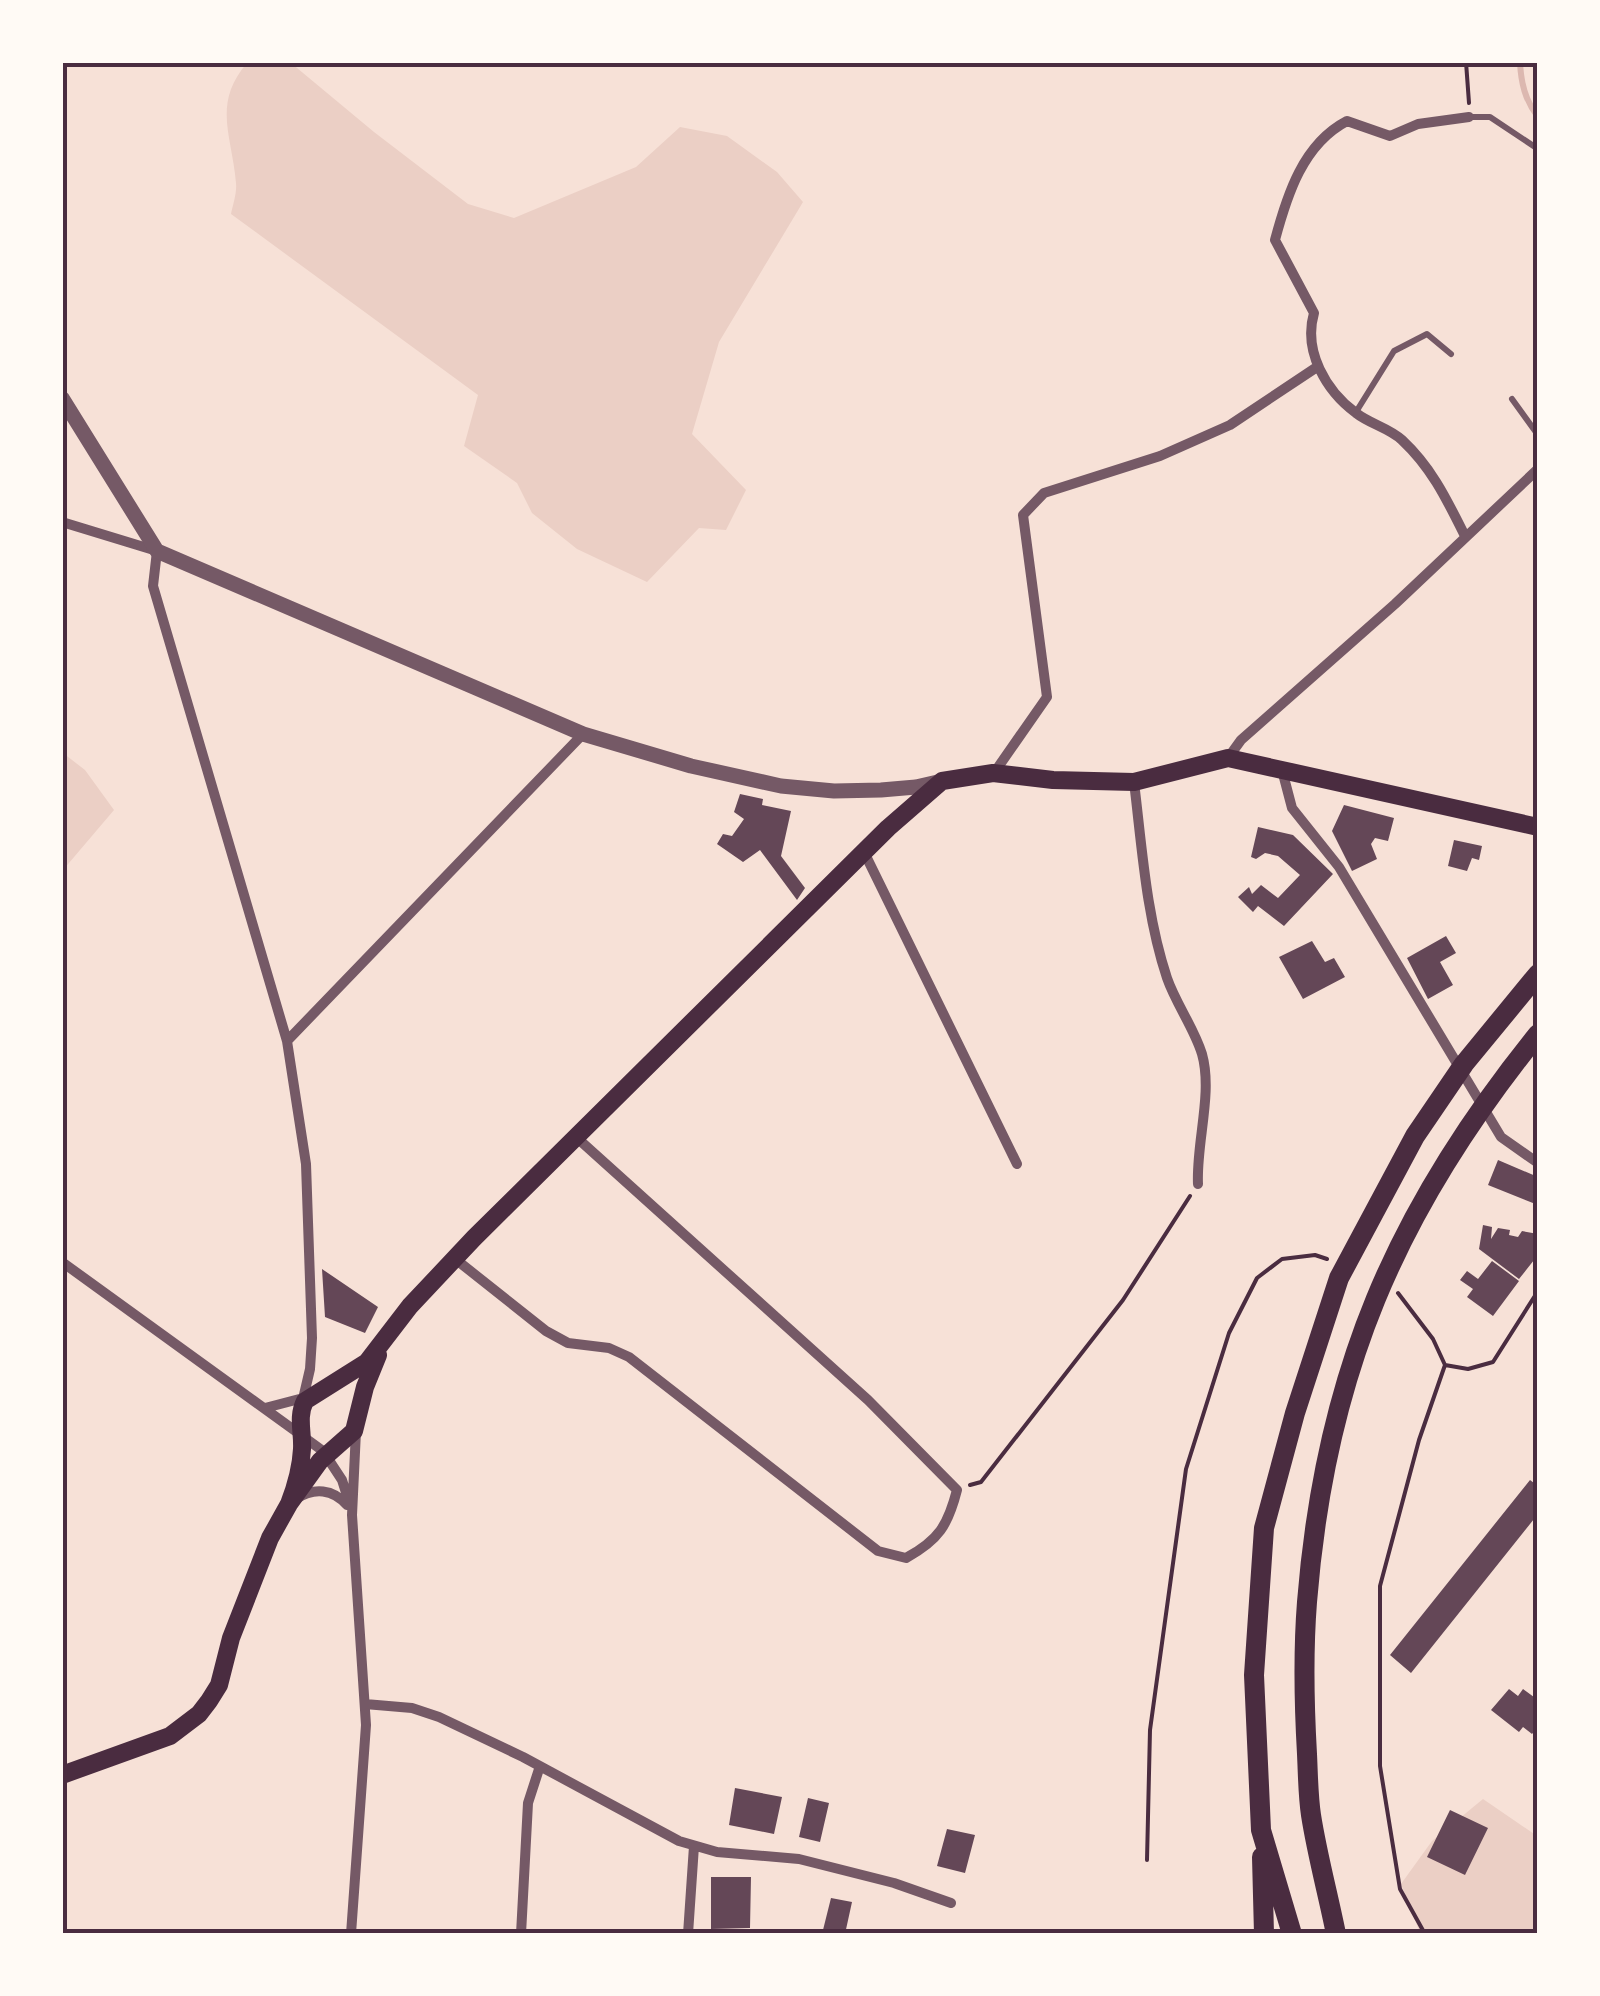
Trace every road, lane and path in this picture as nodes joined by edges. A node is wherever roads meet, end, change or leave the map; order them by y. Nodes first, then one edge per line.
1 (1466, 62) edge
2 (1469, 117) junction
3 (1538, 148) edge
4 (1450, 354) dead end
5 (1317, 367) junction
6 (62, 398) edge
7 (1512, 399) dead end
8 (1355, 413) junction
9 (1538, 436) edge
10 (1538, 469) edge
11 (62, 522) edge
12 (1465, 536) junction
13 (157, 550) junction
14 (583, 734) junction
15 (1228, 758) junction
16 (1282, 769) junction
17 (994, 774) junction
18 (942, 780) junction
19 (1134, 782) junction
20 (1538, 826) edge
21 (864, 852) junction
22 (1538, 974) edge
23 (1538, 1034) edge
24 (288, 1041) junction
25 (576, 1137) junction
26 (1538, 1162) edge
27 (1017, 1164) dead end
28 (1198, 1184) joint
29 (454, 1258) junction
30 (1332, 1260) dead end
31 (62, 1262) edge
32 (1392, 1288) dead end
33 (1538, 1291) edge
34 (392, 1333) junction
35 (1446, 1365) junction
36 (264, 1408) junction
37 (277, 1417) junction
38 (310, 1417) junction
39 (357, 1422) junction
40 (300, 1472) junction
41 (957, 1490) junction
42 (289, 1504) junction
43 (352, 1515) junction
44 (365, 1704) junction
45 (540, 1766) junction
46 (62, 1776) edge
47 (1262, 1830) junction
48 (694, 1846) junction
49 (1147, 1860) dead end
50 (951, 1904) dead end
51 (351, 1934) edge
52 (521, 1934) edge
53 (688, 1934) edge
54 (1264, 1934) edge
55 (1292, 1934) edge
56 (1336, 1934) edge
57 (1426, 1934) edge

1 - 2 path
2 - 3 lane
2 - 5 street
4 - 8 lane
5 - 8 street
5 - 17 street
6 - 13 street
7 - 9 lane
8 - 12 street
10 - 12 street
11 - 13 street
12 - 15 street
13 - 14 street
13 - 24 street
14 - 18 street
14 - 24 street
15 - 16 main road
15 - 19 main road
16 - 20 main road
16 - 26 street
17 - 18 main road
17 - 19 main road
18 - 21 main road
19 - 28 street
21 - 25 main road
21 - 27 street
22 - 47 highway
23 - 56 highway
24 - 38 street
25 - 29 main road
25 - 41 street
28 - 41 path
29 - 34 main road
29 - 41 street
30 - 49 path
31 - 36 street
32 - 35 path
33 - 35 path
34 - 38 main road
34 - 39 main road
35 - 57 path
36 - 37 street
36 - 38 street
37 - 38 street
37 - 40 street
38 - 39 main road
38 - 39 main road
38 - 40 main road
38 - 42 main road
38 - 43 street
39 - 43 street
40 - 42 main road
42 - 43 street
42 - 46 main road
43 - 44 street
44 - 45 street
44 - 51 street
45 - 48 street
45 - 52 street
47 - 54 highway
47 - 55 highway
48 - 50 street
48 - 53 street

